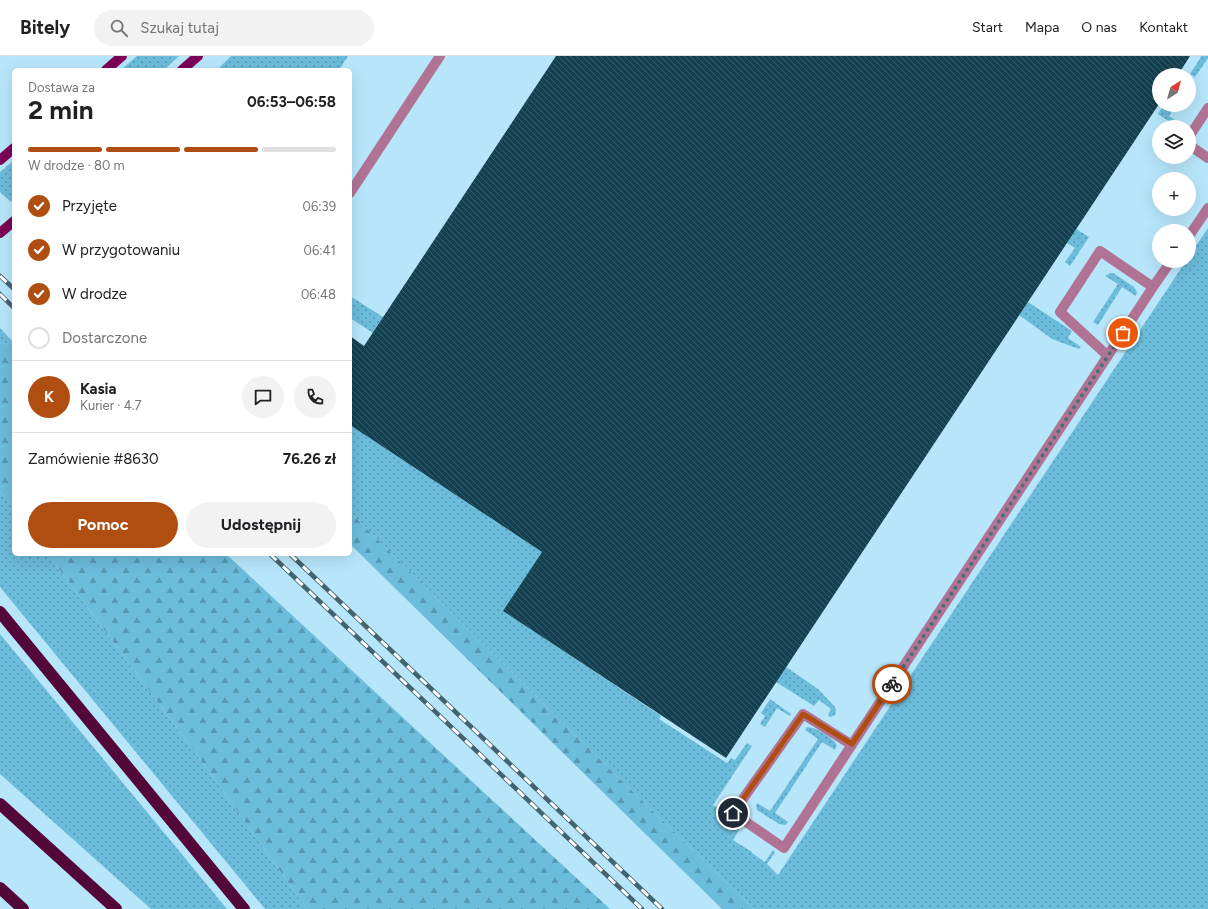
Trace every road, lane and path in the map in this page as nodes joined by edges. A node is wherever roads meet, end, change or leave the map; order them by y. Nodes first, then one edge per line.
1 (122, 56) edge
2 (198, 56) edge
3 (440, 56) edge
4 (108, 68) edge
5 (184, 68) edge
6 (1208, 108) edge
7 (1196, 126) edge
8 (12, 150) edge
9 (1196, 150) edge
10 (1208, 158) edge
11 (0, 160) edge
12 (352, 190) edge
13 (1208, 208) edge
14 (12, 223) edge
15 (1196, 226) edge
16 (0, 233) edge
17 (1167, 268) edge
18 (1153, 287) junction
19 (1108, 356) junction
20 (0, 612) edge
21 (852, 744) junction
22 (0, 804) edge
23 (0, 888) edge
24 (23, 909) edge
25 (116, 909) edge
26 (244, 909) edge

1 - 4 main road
2 - 5 main road
3 - 12 lane
6 - 7 lane
8 - 11 main road
9 - 10 lane
13 - 15 lane
14 - 16 main road
17 - 18 lane
18 - 19 lane
18 - 19 lane
19 - 21 lane
20 - 26 highway
21 - 21 lane
22 - 25 highway
23 - 24 highway

